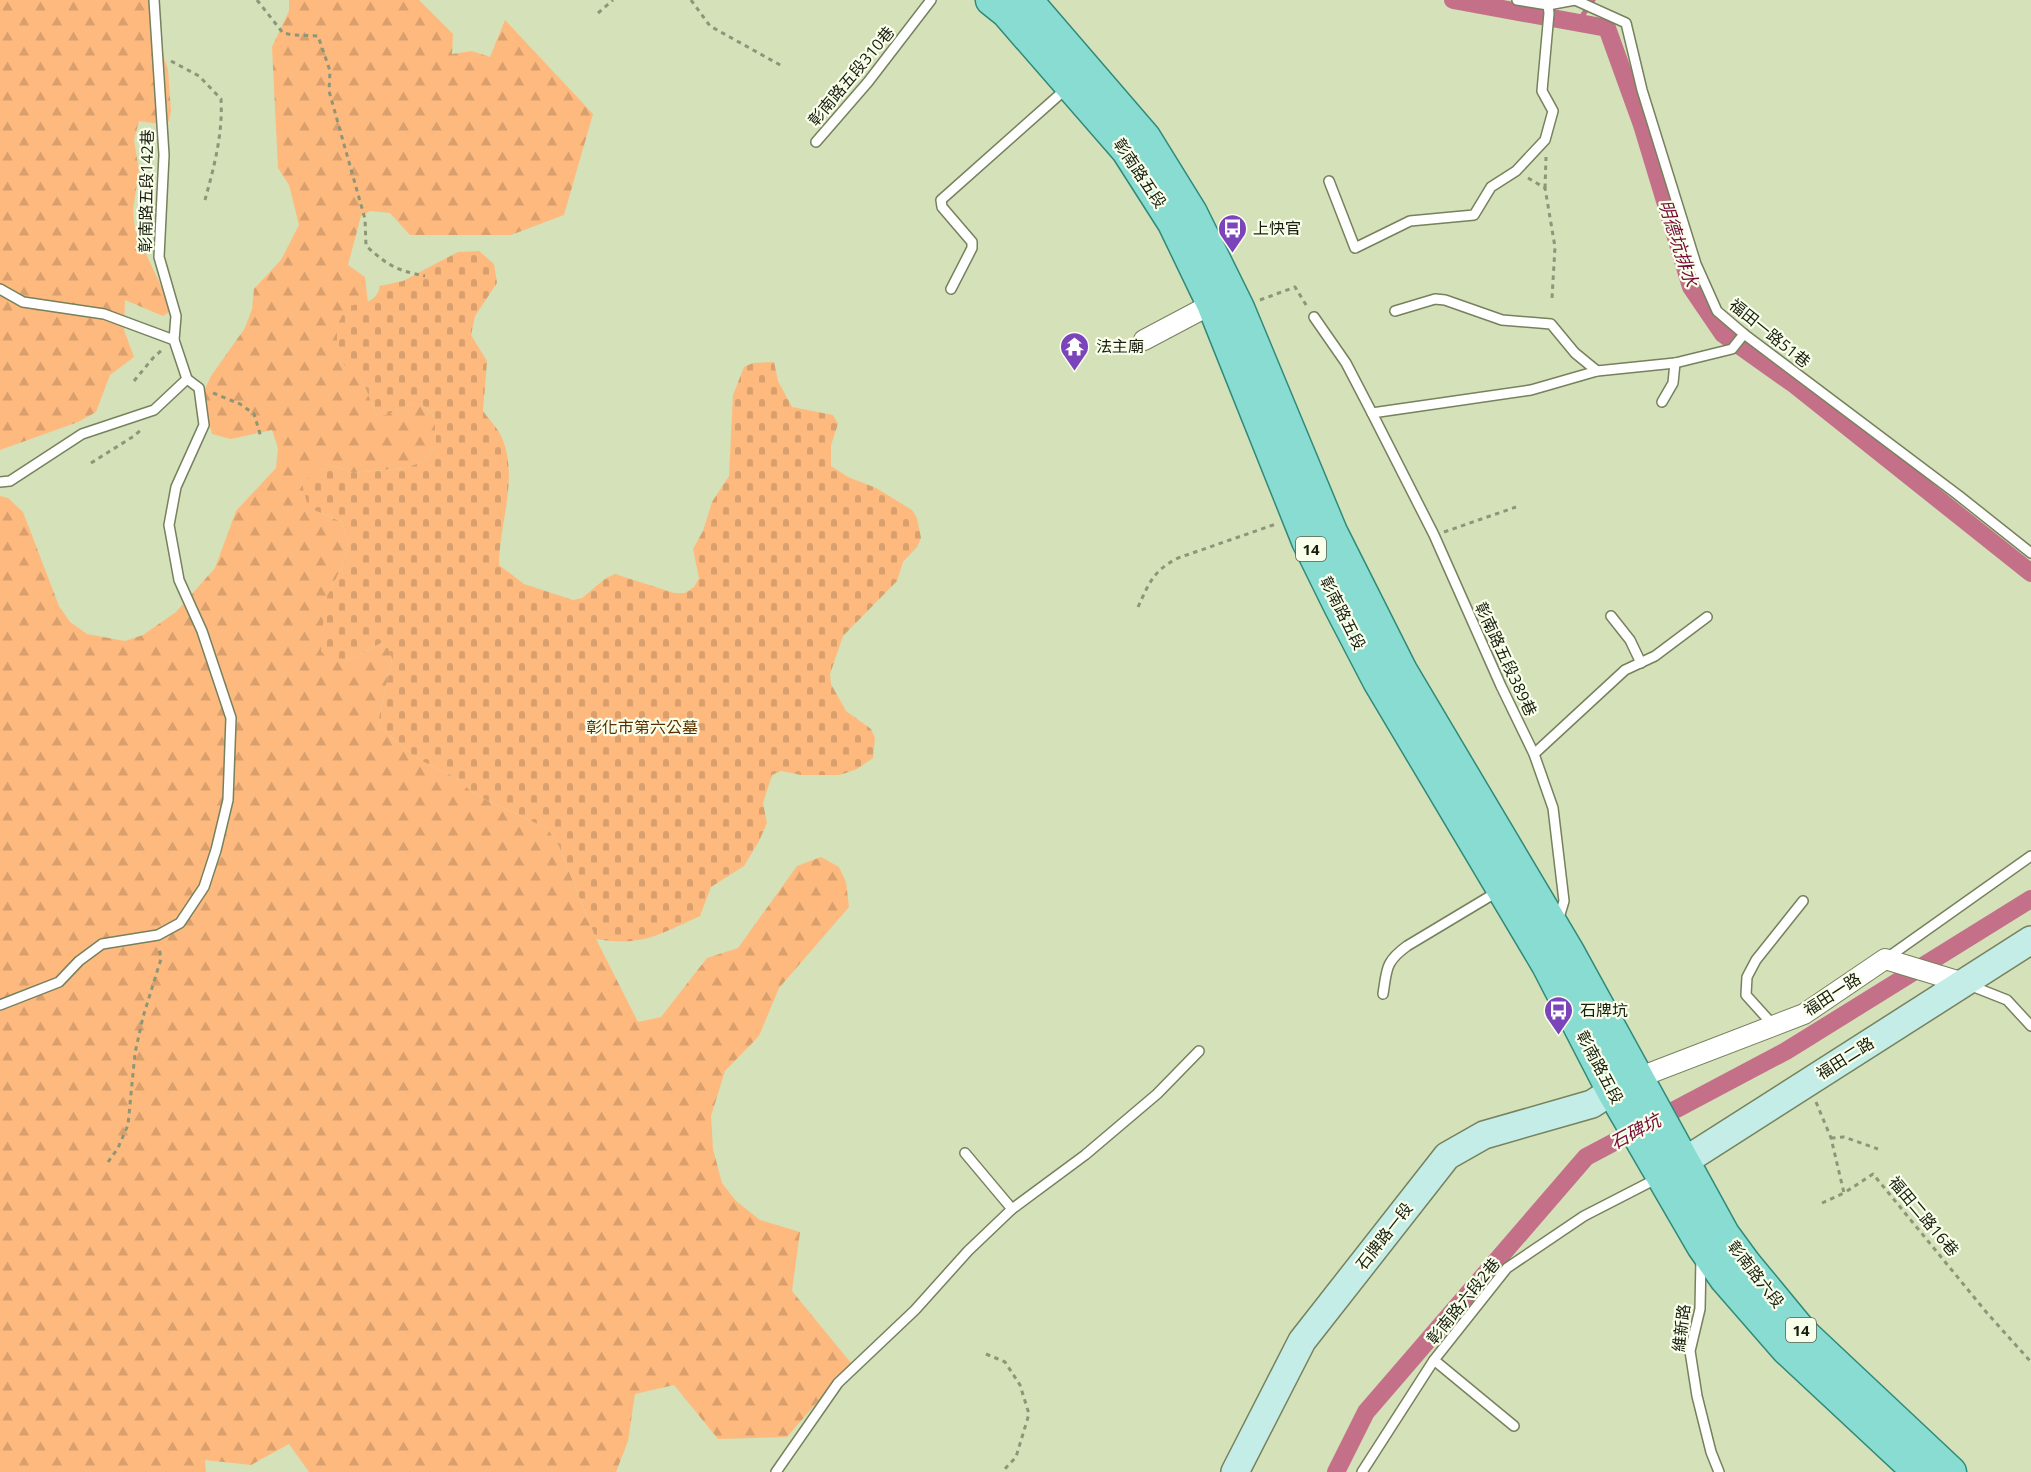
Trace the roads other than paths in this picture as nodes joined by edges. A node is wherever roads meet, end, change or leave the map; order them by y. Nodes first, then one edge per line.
1 (154, 0) edge
2 (931, 0) edge
3 (991, 0) edge
4 (1027, 0) edge
5 (1517, 0) edge
6 (1575, 0) edge
7 (1550, 6) edge
8 (1070, 84) junction
9 (816, 142) dead end
10 (1329, 181) dead end
11 (0, 289) edge
12 (951, 289) dead end
13 (1225, 306) junction
14 (1395, 311) dead end
15 (1314, 317) road end
16 (1742, 336) junction
17 (174, 340) junction
18 (1144, 340) dead end
19 (1675, 363) junction
20 (1597, 371) junction
21 (187, 379) junction
22 (1662, 402) dead end
23 (1372, 413) junction
24 (0, 482) edge
25 (2031, 553) edge
26 (1611, 616) dead end
27 (1707, 617) dead end
28 (1641, 663) junction
29 (1534, 754) junction
30 (2031, 856) edge
31 (1501, 889) junction
32 (1803, 901) dead end
33 (1555, 929) junction
34 (2031, 940) edge
35 (1885, 959) junction
36 (1964, 983) junction
37 (1383, 994) dead end
38 (0, 1005) edge
39 (1774, 1026) junction
40 (2031, 1026) edge
41 (1199, 1051) dead end
42 (1630, 1094) junction
43 (965, 1153) dead end
44 (1672, 1170) junction
45 (1012, 1209) junction
46 (1713, 1240) junction
47 (1434, 1360) junction
48 (1514, 1426) dead end
49 (776, 1472) edge
50 (1235, 1472) edge
51 (1362, 1472) edge
52 (1719, 1472) edge
53 (1918, 1472) edge
54 (1951, 1472) edge

1 - 17 lane, 彰南路五段142巷
2 - 9 lane, 彰南路五段310巷
3 - 8 main road, 彰南路五段 / 14
4 - 13 main road, 彰南路五段 / 14
5 - 7 lane, 福田一路51巷
6 - 7 lane, 福田一路51巷
6 - 16 lane, 福田一路51巷
7 - 10 lane
8 - 12 lane
8 - 13 main road, 彰南路五段 / 14
11 - 17 lane
13 - 18 street
13 - 31 main road, 彰南路五段 / 14
13 - 33 main road, 彰南路五段 / 14
14 - 20 lane
15 - 23 lane, 彰南路五段389巷
16 - 19 lane
16 - 25 lane, 福田一路51巷
17 - 21 lane, 彰南路五段142巷
19 - 20 lane
19 - 22 lane
20 - 23 lane
21 - 24 lane
21 - 38 lane
23 - 29 lane, 彰南路五段389巷
26 - 28 lane
27 - 28 lane
28 - 29 lane
29 - 33 lane, 彰南路五段389巷
30 - 35 lane, 福田一路
31 - 37 lane
31 - 42 main road, 彰南路五段 / 14
32 - 39 lane
33 - 42 main road, 彰南路五段 / 14
34 - 36 street, 福田二路
35 - 36 street
35 - 39 street, 福田一路
36 - 40 lane
36 - 44 street, 福田二路
39 - 42 street, 福田一路
41 - 45 lane
42 - 44 main road, 14
42 - 50 street, 石牌路一段
43 - 45 lane
44 - 46 main road, 彰南路六段 / 14
44 - 47 lane, 彰南路六段2巷
45 - 49 lane
46 - 52 lane, 維新路
46 - 53 main road, 彰南路六段 / 14
46 - 54 main road, 彰南路六段 / 14
47 - 48 lane
47 - 51 lane, 彰南路六段2巷

